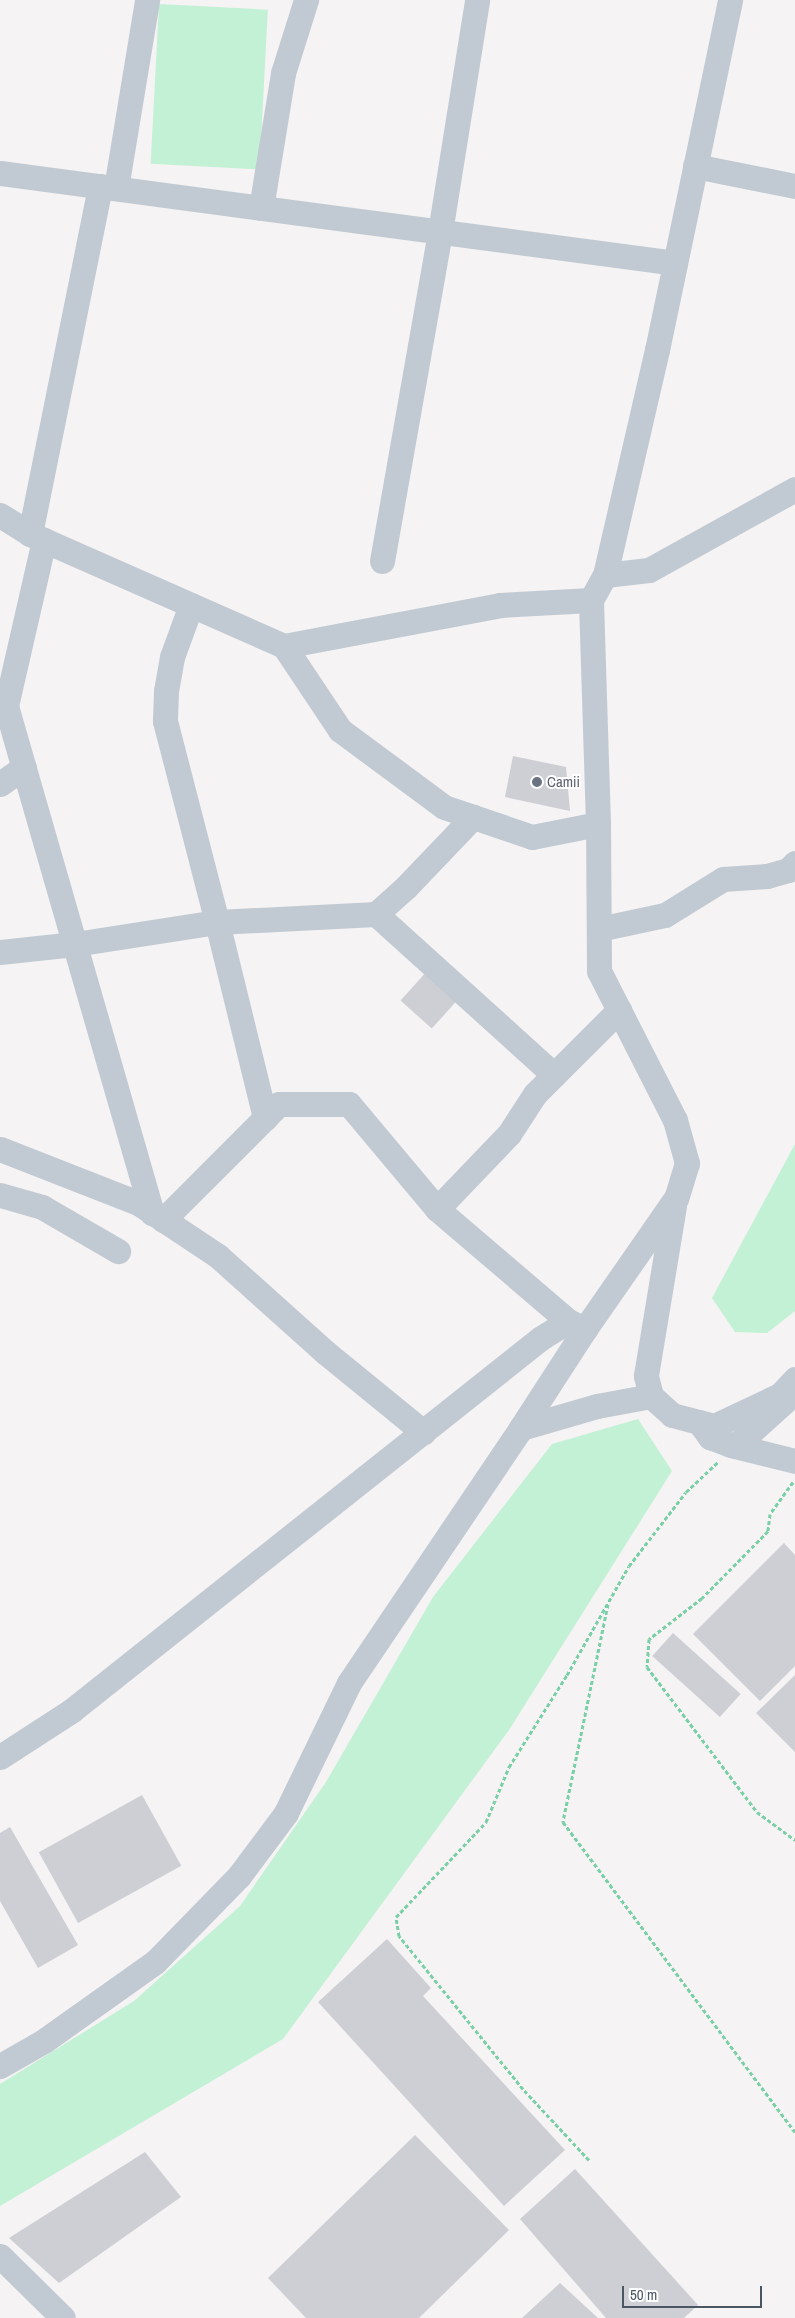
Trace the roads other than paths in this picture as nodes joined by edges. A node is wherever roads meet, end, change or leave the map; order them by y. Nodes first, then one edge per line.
1 (147, 0) edge
2 (306, 0) edge
3 (477, 0) edge
4 (730, 0) edge
5 (695, 166) junction
6 (0, 173) edge
7 (795, 186) edge
8 (108, 187) junction
9 (261, 208) junction
10 (440, 232) junction
11 (675, 263) junction
12 (795, 489) edge
13 (0, 515) edge
14 (37, 537) junction
15 (382, 562) dead end
16 (605, 575) junction
17 (591, 600) junction
18 (191, 604) junction
19 (284, 646) junction
20 (24, 767) junction
21 (0, 784) edge
22 (473, 816) junction
23 (598, 824) junction
24 (795, 863) edge
25 (376, 914) junction
26 (218, 922) junction
27 (599, 929) junction
28 (75, 944) junction
29 (0, 952) edge
30 (619, 1010) junction
31 (554, 1075) junction
32 (265, 1118) junction
33 (0, 1149) edge
34 (0, 1194) edge
35 (676, 1198) junction
36 (437, 1209) junction
37 (158, 1216) junction
38 (118, 1251) dead end
39 (576, 1325) junction
40 (795, 1379) edge
41 (795, 1392) edge
42 (651, 1396) junction
43 (699, 1422) junction
44 (521, 1428) junction
45 (423, 1432) junction
46 (735, 1446) junction
47 (795, 1462) edge
48 (0, 1757) edge
49 (0, 2066) edge
50 (0, 2256) edge
51 (63, 2318) edge

1 - 8 street
2 - 9 street
3 - 10 street
4 - 5 street
5 - 7 street
5 - 11 street
6 - 8 street
8 - 9 street
8 - 14 street
9 - 10 street
10 - 11 street
10 - 15 street
11 - 16 street
12 - 16 street
13 - 14 street
14 - 18 street
14 - 20 street
16 - 17 street
17 - 19 street
17 - 23 street
18 - 19 street
18 - 26 street
19 - 22 street
20 - 21 street
20 - 28 street
22 - 23 street
22 - 25 street
23 - 27 street
24 - 27 street
25 - 26 street
25 - 31 street
26 - 28 street
26 - 32 street
27 - 30 street
28 - 29 street
28 - 37 street
30 - 31 street
30 - 35 street
31 - 36 street
32 - 36 street
32 - 37 street
33 - 37 street
34 - 38 street
35 - 39 street
35 - 42 street
36 - 39 street
37 - 45 street
39 - 44 street
39 - 45 street
40 - 43 street
41 - 46 street
42 - 43 street
42 - 44 street
43 - 46 street
44 - 49 street
45 - 48 street
46 - 47 street
50 - 51 street

